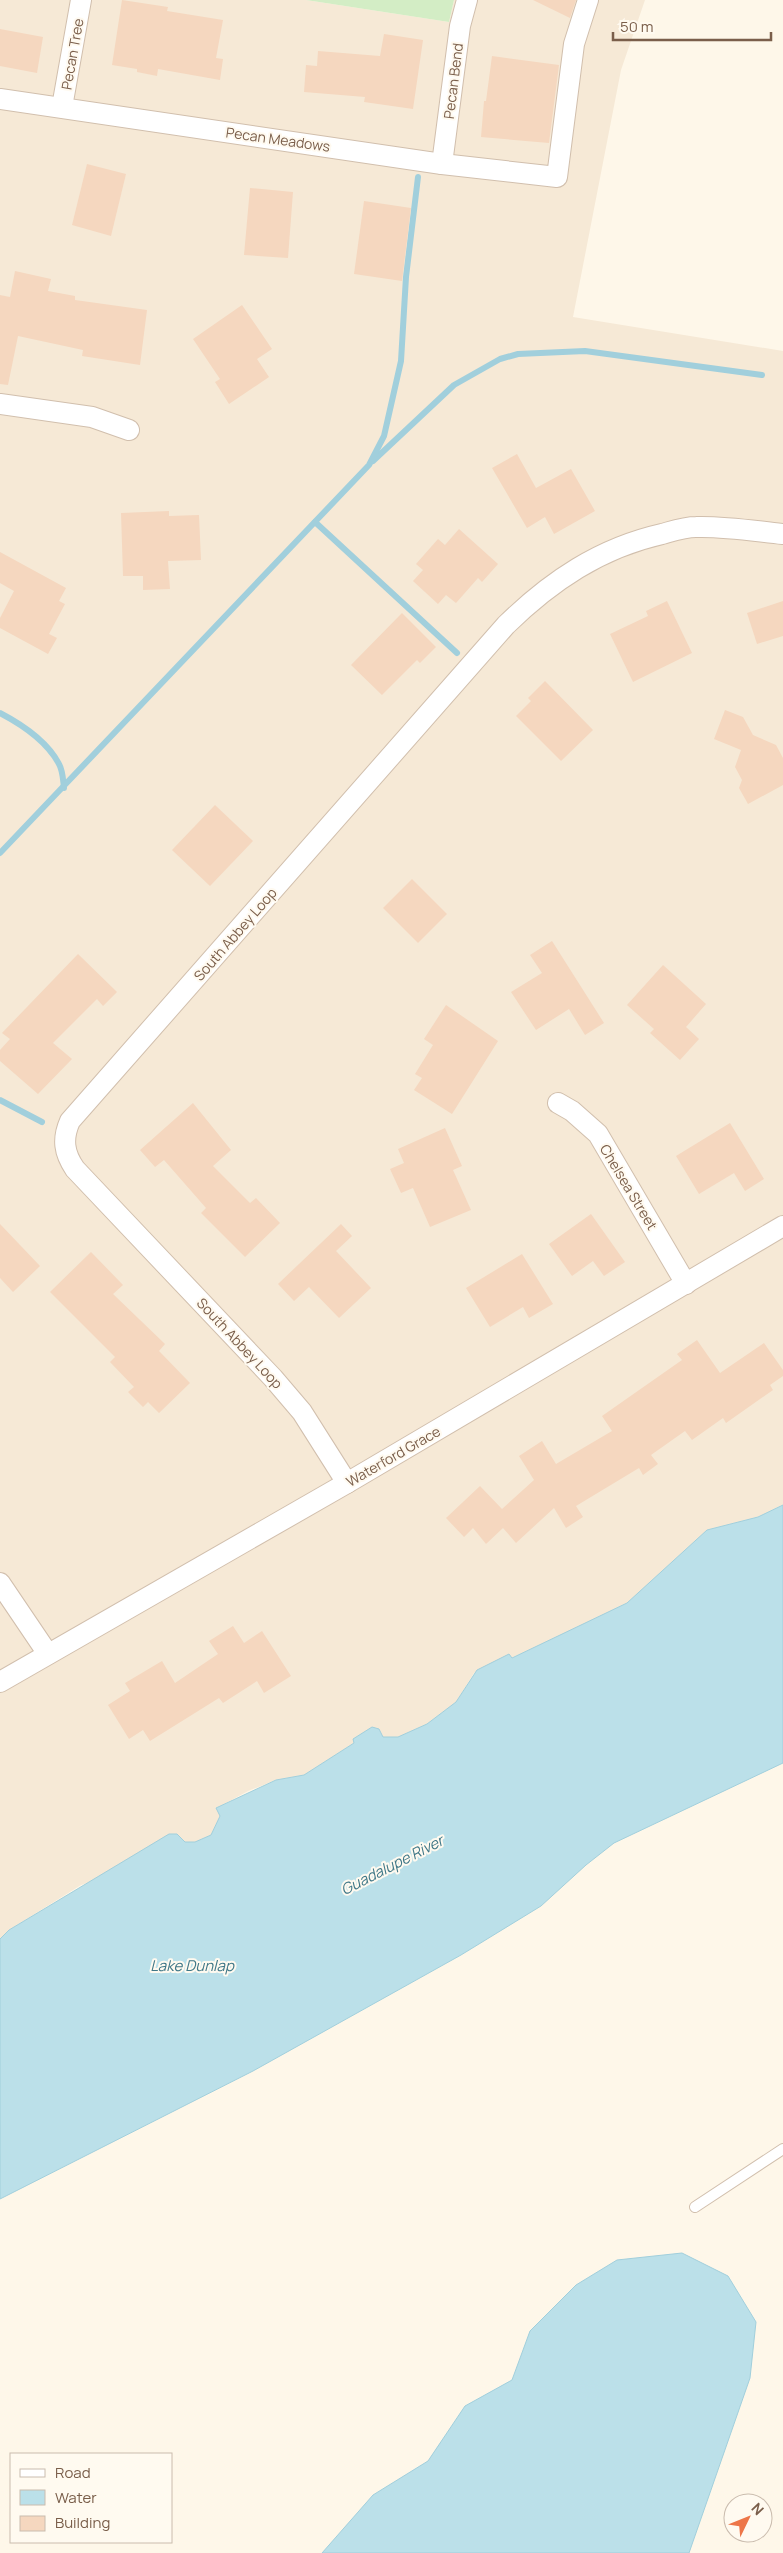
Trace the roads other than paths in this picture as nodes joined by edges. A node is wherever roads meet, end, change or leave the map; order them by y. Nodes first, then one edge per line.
1 (81, 0) edge
2 (467, 0) edge
3 (588, 0) edge
4 (0, 99) edge
5 (62, 107) junction
6 (442, 164) junction
7 (0, 404) edge
8 (129, 430) dead end
9 (783, 534) edge
10 (558, 1103) dead end
11 (783, 1226) edge
12 (686, 1284) junction
13 (347, 1483) junction
14 (0, 1583) edge
15 (48, 1654) junction
16 (0, 1682) edge
17 (783, 2149) edge
18 (695, 2206) dead end

1 - 5 street, Pecan Tree
2 - 6 street, Pecan Bend
3 - 6 street, Pecan Meadows
4 - 5 street, Pecan Meadows
5 - 6 street, Pecan Meadows
7 - 8 street
9 - 13 street, South Abbey Loop
10 - 12 street, Chelsea Street
11 - 12 street, Waterford Grace
12 - 13 street, Waterford Grace
13 - 15 street, Waterford Grace
14 - 15 street
15 - 16 street, Waterford Grace
17 - 18 lane

